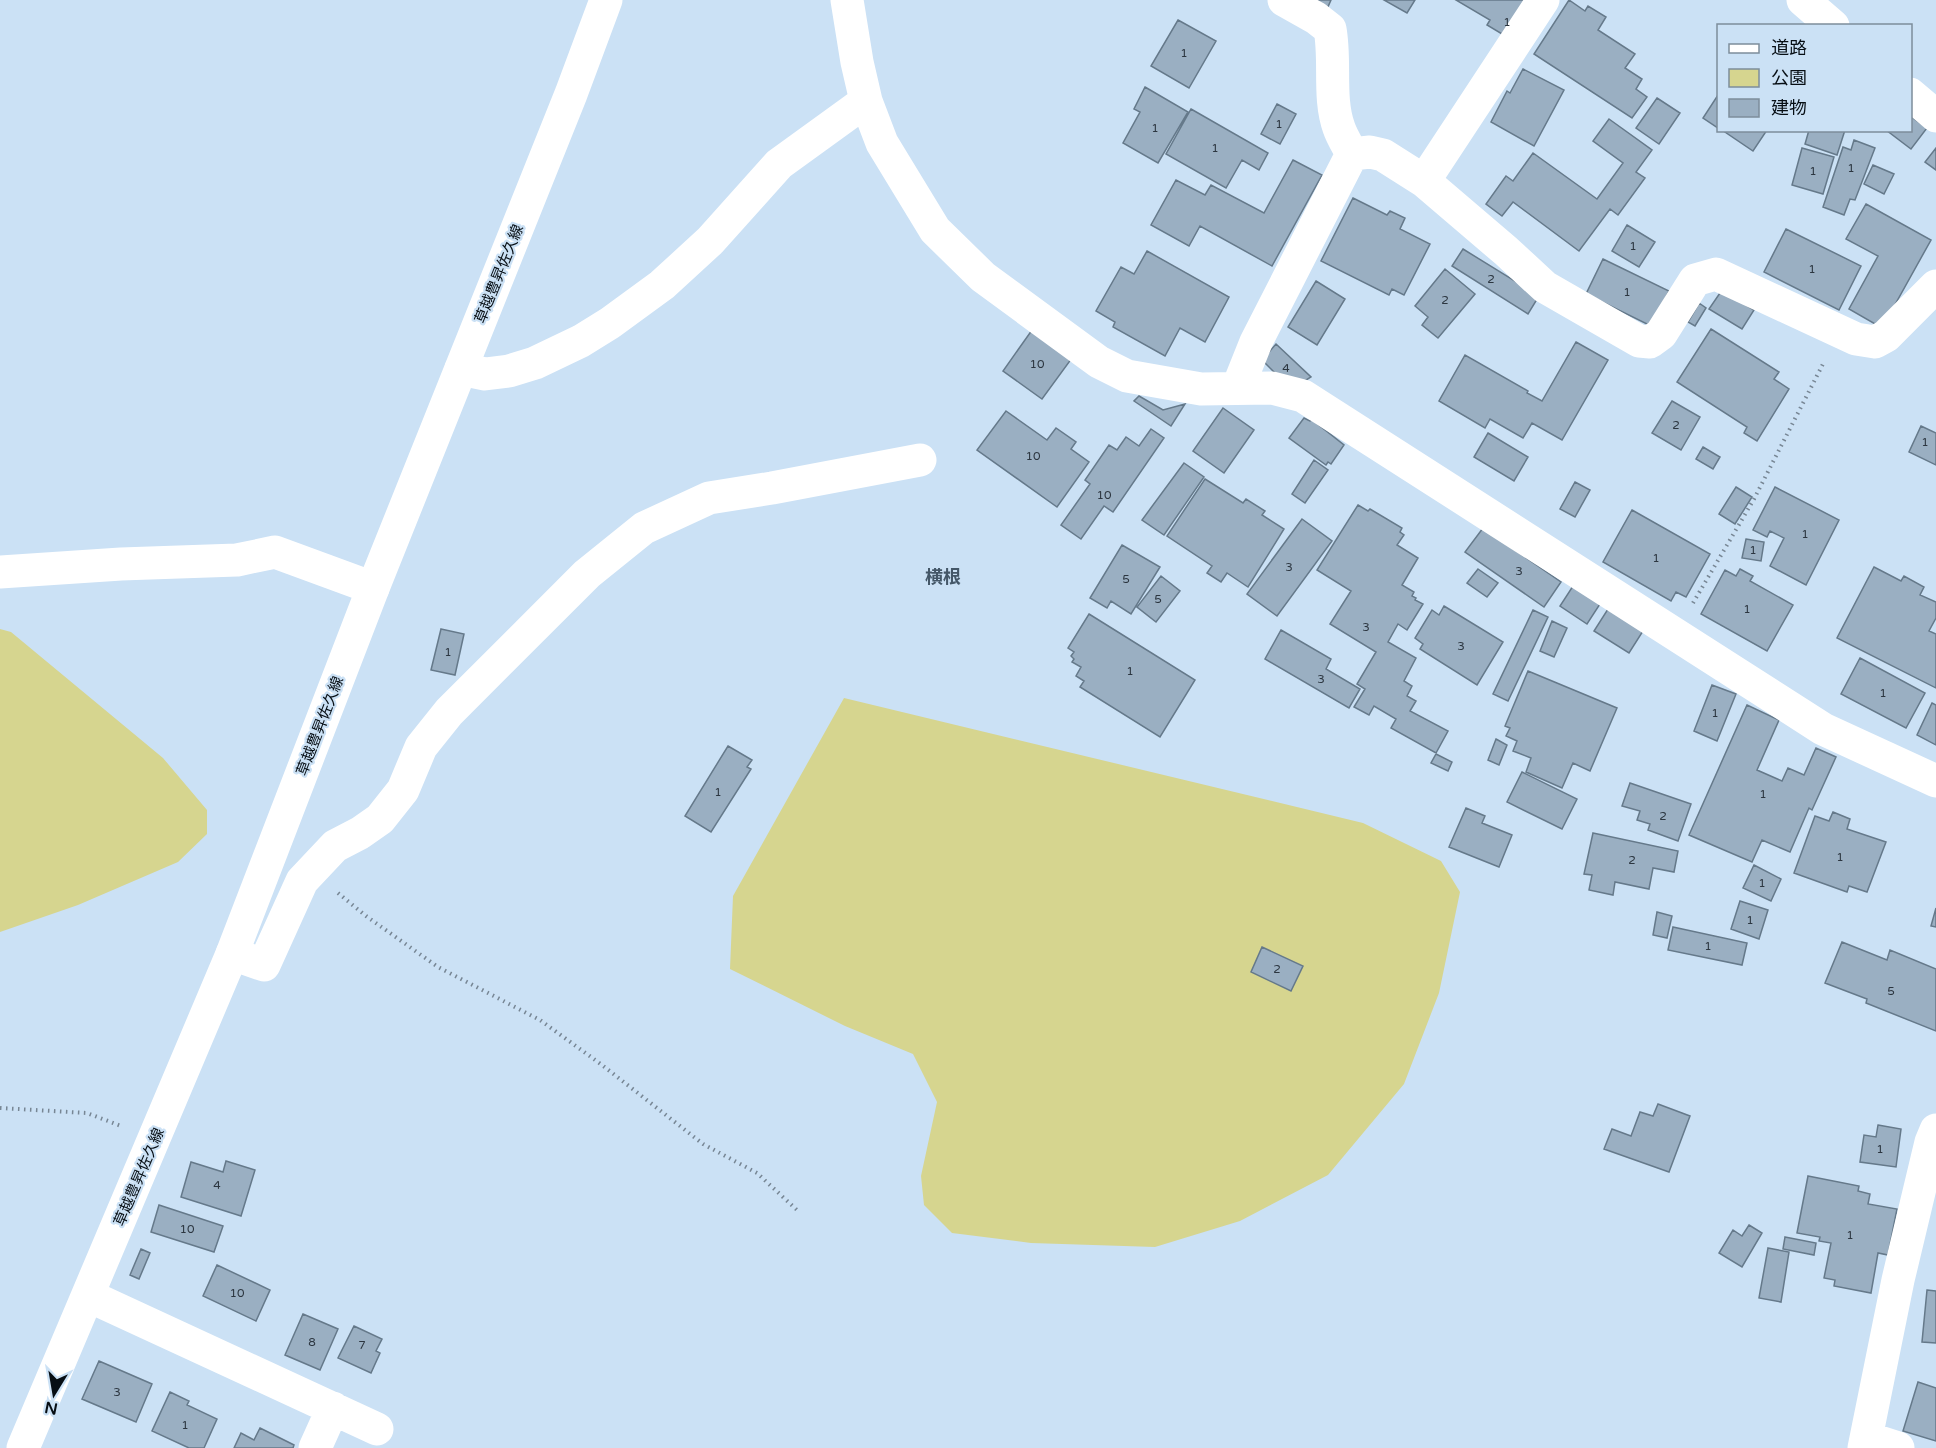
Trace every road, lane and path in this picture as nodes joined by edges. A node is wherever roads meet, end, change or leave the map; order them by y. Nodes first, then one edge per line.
1 (606, 0) edge
2 (847, 0) edge
3 (1284, 0) edge
4 (1543, 0) edge
5 (1803, 0) edge
6 (1831, 24) edge
7 (1912, 95) edge
8 (866, 101) junction
9 (1936, 116) edge
10 (1352, 154) junction
11 (1424, 181) junction
12 (1936, 286) edge
13 (1839, 332) junction
14 (461, 369) junction
15 (1238, 387) junction
16 (920, 460) dead end
17 (0, 572) edge
18 (373, 588) junction
19 (1675, 634) junction
20 (1936, 781) edge
21 (315, 867) junction
22 (232, 954) junction
23 (0, 1108) edge
24 (1936, 1130) edge
25 (156, 1138) junction
26 (797, 1210) dead end
27 (89, 1296) junction
28 (333, 1408) junction
29 (377, 1429) dead end
30 (1865, 1443) edge
31 (23, 1448) edge
32 (315, 1448) edge
33 (1898, 1448) edge

1 - 14 street, 草越豊昇佐久線
2 - 8 street
3 - 10 street
4 - 11 street
5 - 6 street
7 - 9 street
8 - 14 street
8 - 15 street
10 - 11 street
10 - 15 street
11 - 13 street
12 - 13 street
13 - 19 path
14 - 18 street, 草越豊昇佐久線
15 - 19 street
16 - 21 street
17 - 18 street
18 - 22 street, 草越豊昇佐久線
19 - 20 street
21 - 22 street
21 - 26 path
22 - 25 street, 草越豊昇佐久線
23 - 25 path
24 - 30 street
25 - 27 street, 草越豊昇佐久線
27 - 28 street
27 - 31 street, 草越豊昇佐久線
28 - 29 street
28 - 32 street
30 - 33 street

